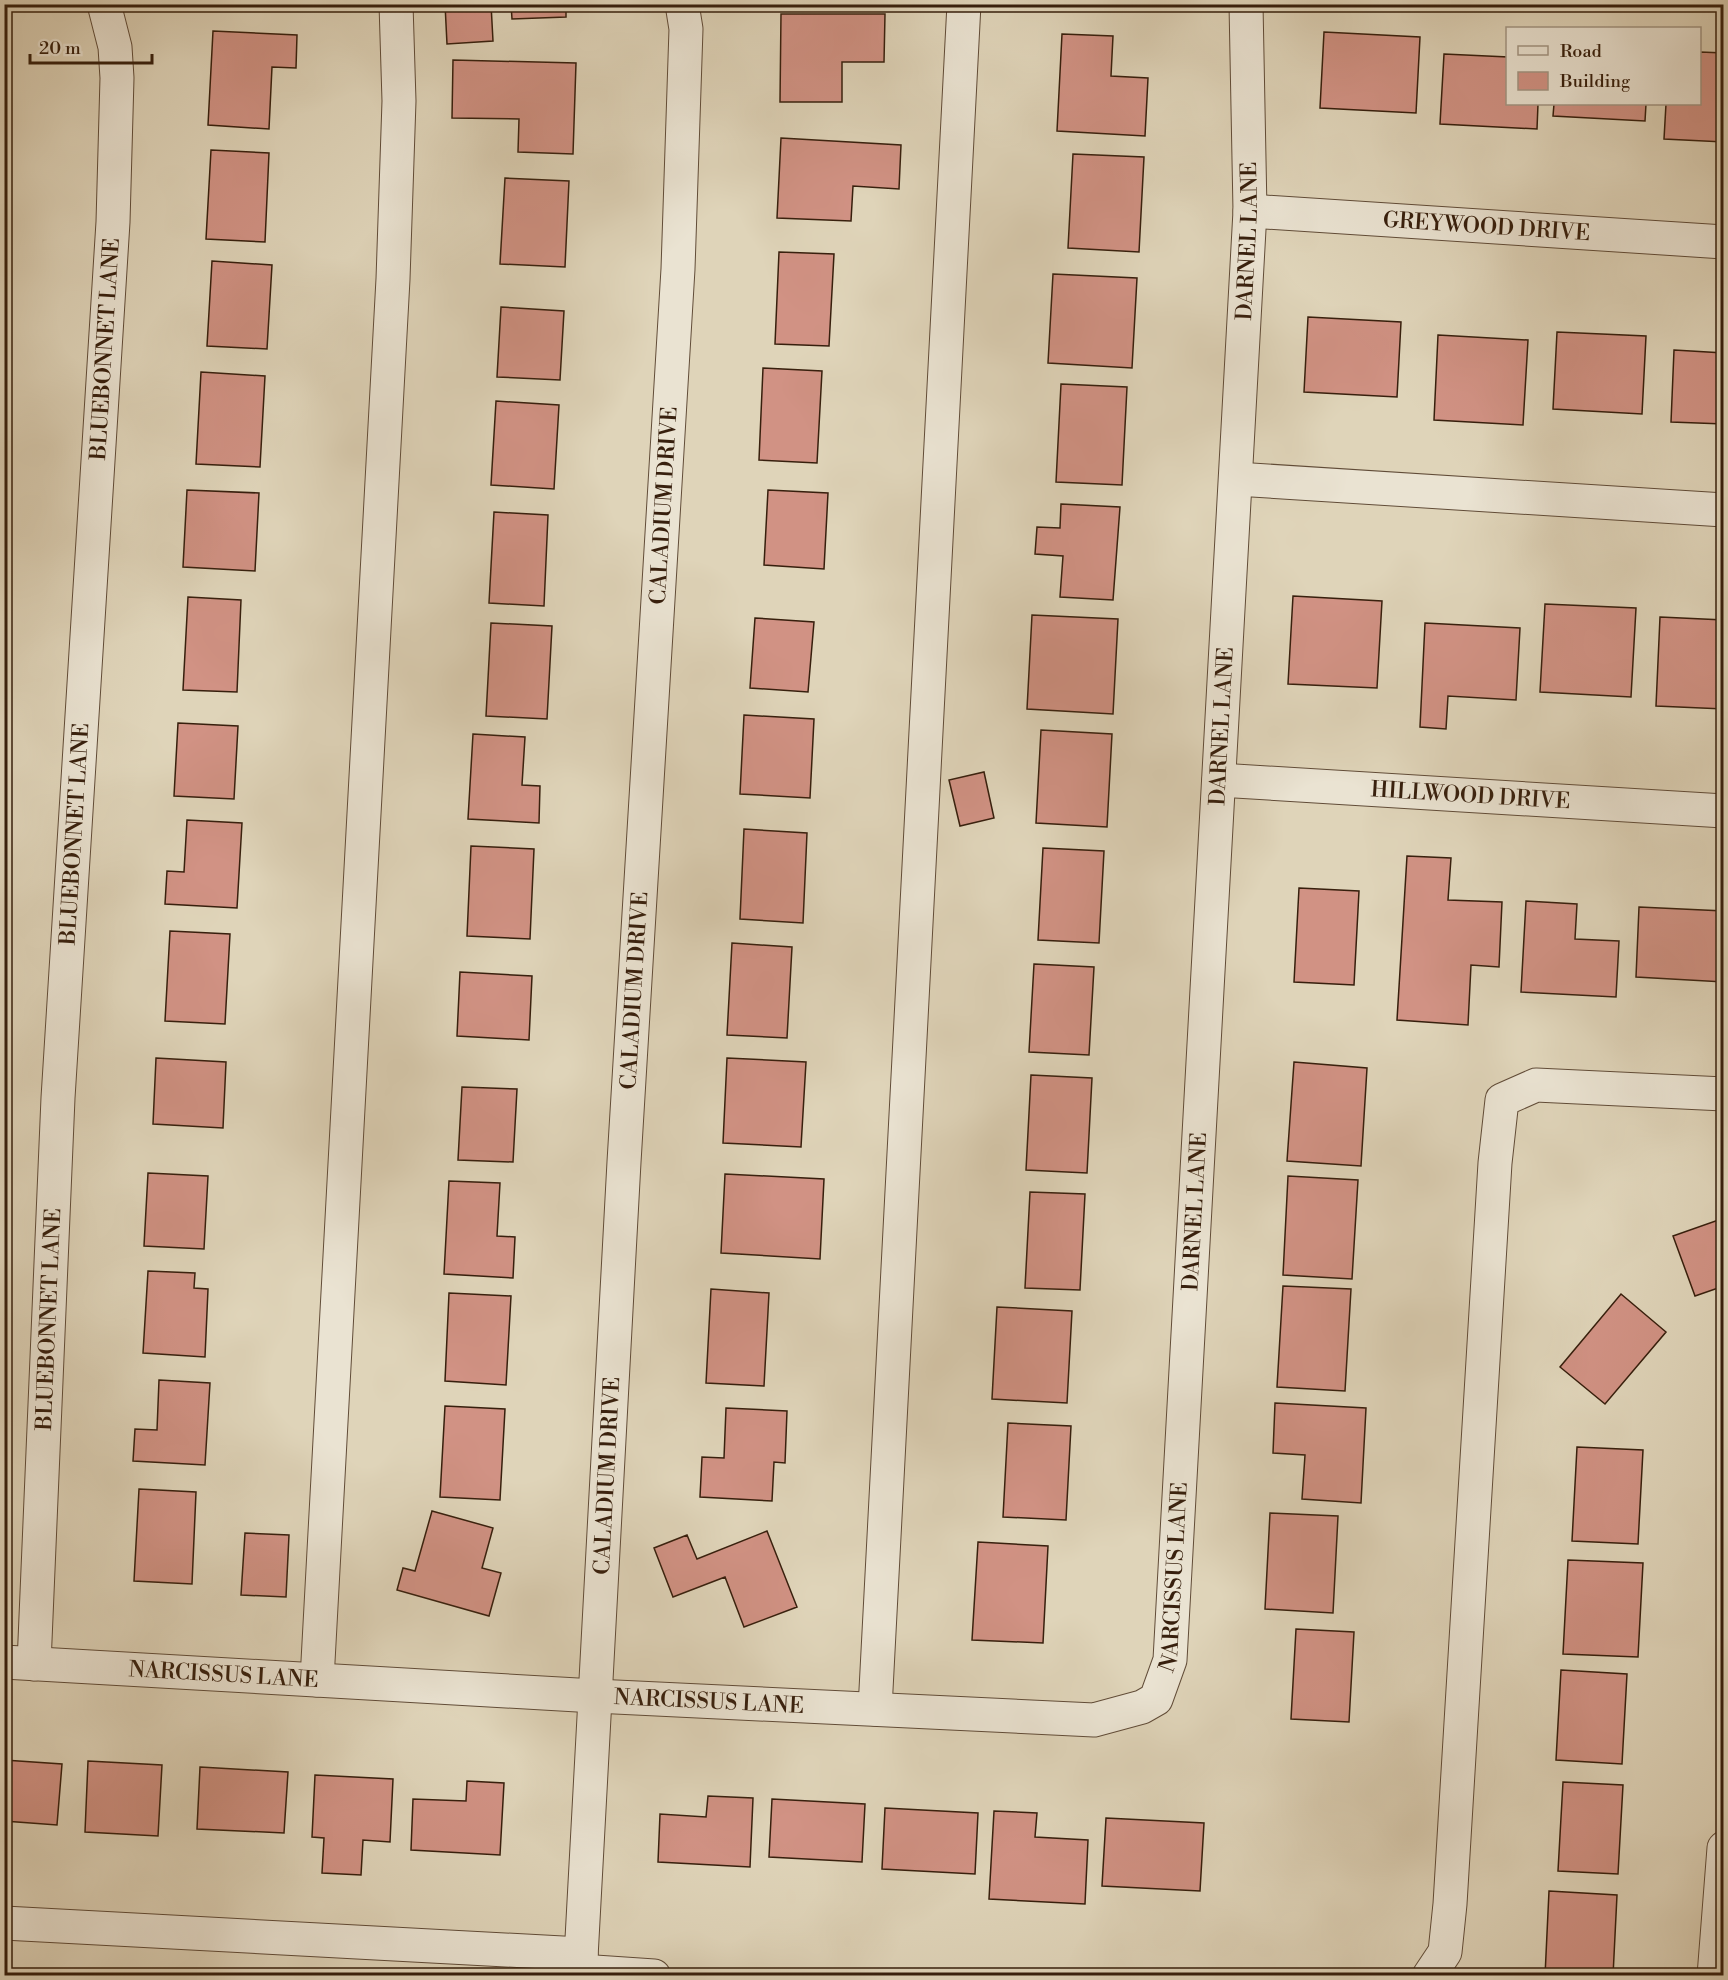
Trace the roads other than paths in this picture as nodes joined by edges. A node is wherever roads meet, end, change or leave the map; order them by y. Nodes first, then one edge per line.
1 (104, 4) edge
2 (396, 4) edge
3 (682, 4) edge
4 (964, 4) edge
5 (1246, 4) edge
6 (1250, 211) junction
7 (1724, 242) edge
8 (1236, 479) junction
9 (1724, 510) edge
10 (1219, 780) junction
11 (1724, 811) edge
12 (1724, 1094) edge
13 (1181, 1446) joint
14 (19, 1663) edge
15 (317, 1680) junction
16 (595, 1696) junction
17 (875, 1709) junction
18 (1724, 1848) edge
19 (4, 1923) edge
20 (581, 1967) edge
21 (654, 1976) edge
22 (1429, 1976) edge
23 (1714, 1976) edge

1 - 14 street, BLUEBONNET LANE
2 - 15 street
3 - 16 street, CALADIUM DRIVE
4 - 17 street
5 - 6 street, DARNEL LANE
6 - 7 street, GREYWOOD DRIVE
6 - 8 street, DARNEL LANE
8 - 9 street
8 - 10 street, DARNEL LANE
10 - 11 street, HILLWOOD DRIVE
10 - 13 street, DARNEL LANE
12 - 22 street
13 - 17 street, NARCISSUS LANE
14 - 15 street, NARCISSUS LANE
15 - 16 street, NARCISSUS LANE
16 - 17 street, NARCISSUS LANE
16 - 20 street, CALADIUM DRIVE
18 - 23 street
19 - 20 street
20 - 21 street

